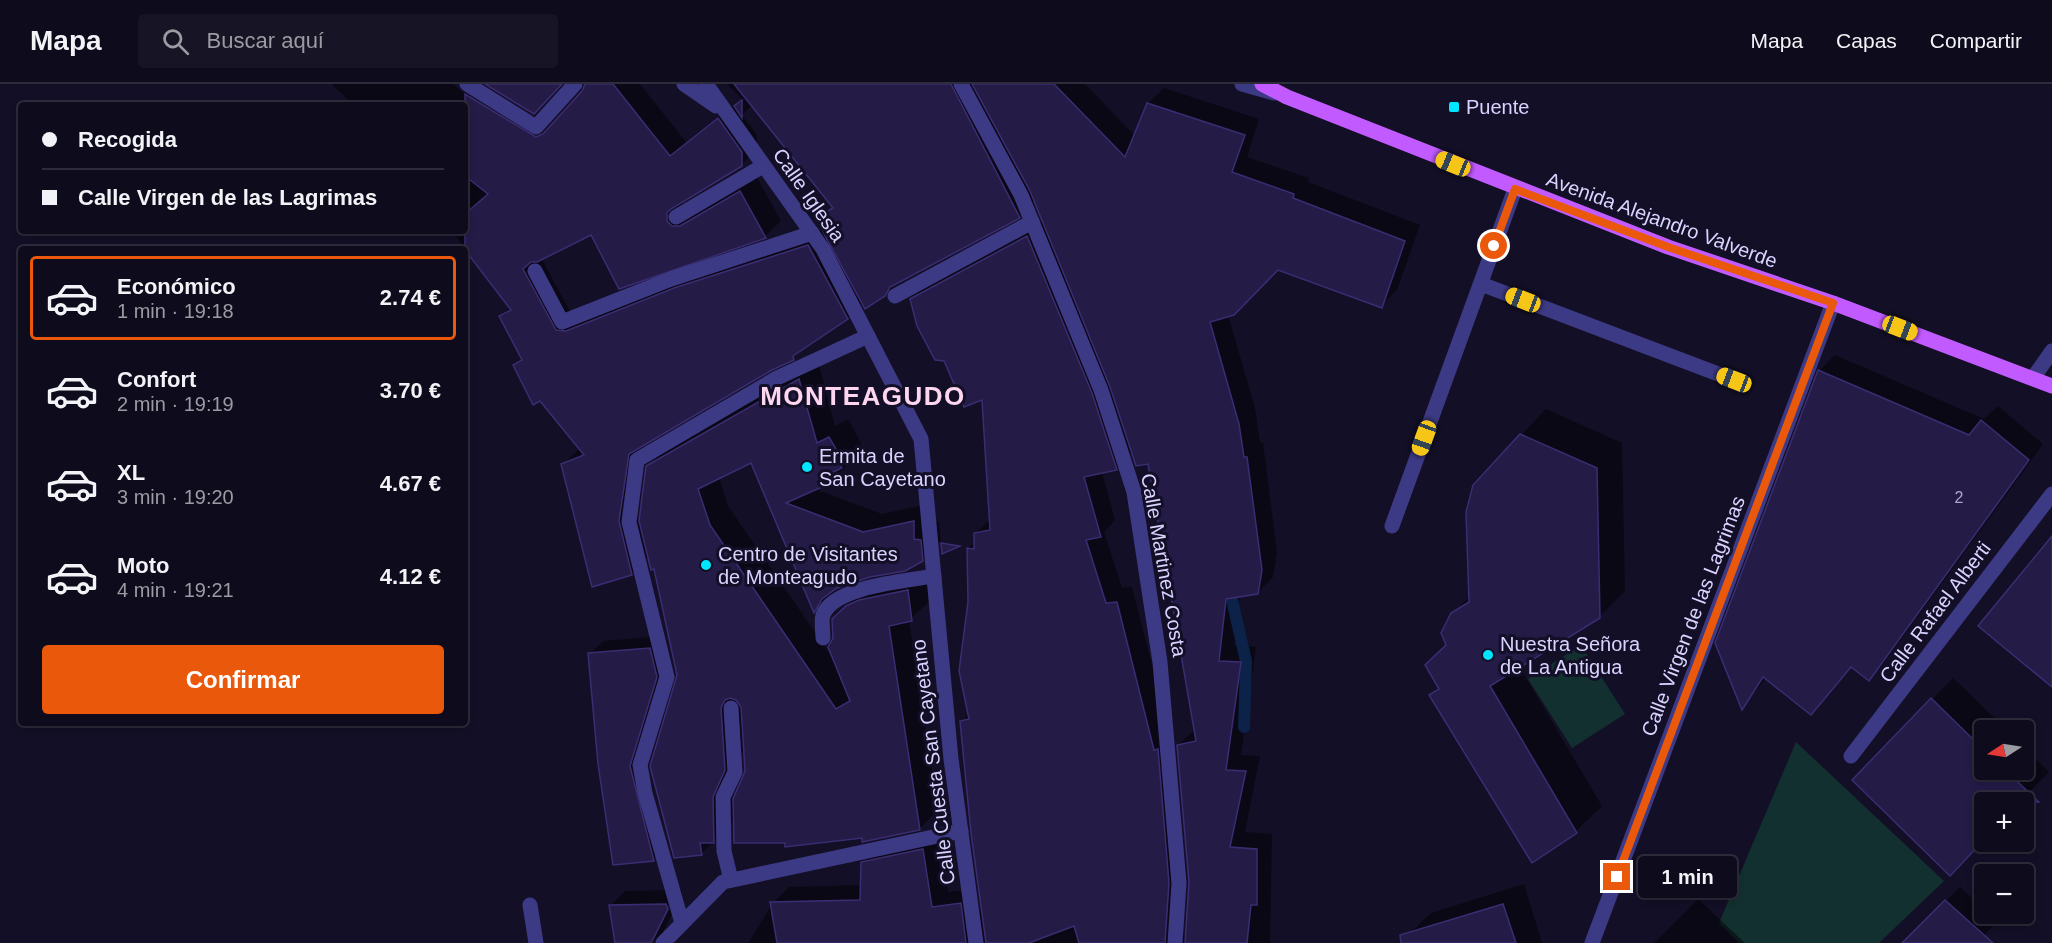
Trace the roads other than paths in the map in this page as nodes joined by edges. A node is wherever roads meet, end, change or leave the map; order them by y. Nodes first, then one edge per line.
1 (467, 84) edge
2 (575, 84) edge
3 (684, 84) edge
4 (706, 84) edge
5 (961, 84) edge
6 (1242, 84) edge
7 (1262, 84) edge
8 (1287, 97) junction
9 (726, 113) junction
10 (763, 166) junction
11 (1515, 189) junction
12 (676, 217) dead end
13 (1032, 222) junction
14 (812, 233) junction
15 (535, 272) dead end
16 (1480, 284) junction
17 (895, 296) dead end
18 (1833, 303) junction
19 (868, 336) junction
20 (2052, 351) edge
21 (2033, 378) junction
22 (1734, 380) dead end
23 (2052, 386) edge
24 (2052, 494) edge
25 (1392, 526) dead end
26 (934, 576) junction
27 (823, 638) dead end
28 (730, 708) dead end
29 (1851, 756) dead end
30 (961, 831) junction
31 (731, 880) junction
32 (530, 904) dead end
33 (682, 923) junction
34 (536, 943) edge
35 (663, 943) edge
36 (976, 943) edge
37 (1175, 943) edge
38 (1592, 943) edge

1 - 2 street
3 - 9 street
4 - 9 street, Calle Iglesia
5 - 13 street, Calle Martinez Costa
6 - 8 street
7 - 8 main road, Avenida Alejandro Valverde
8 - 11 main road, Avenida Alejandro Valverde
9 - 10 street, Calle Iglesia
10 - 12 street
10 - 14 street, Calle Iglesia
11 - 16 street
11 - 18 main road, Avenida Alejandro Valverde
13 - 17 street
13 - 37 street, Calle Martinez Costa
14 - 15 street
14 - 19 street, Calle Iglesia
16 - 22 street
16 - 25 street
18 - 21 main road, Avenida Alejandro Valverde
18 - 38 street, Calle Virgen de las Lagrimas
19 - 26 street, Calle Iglesia
19 - 33 street
20 - 21 street
21 - 23 main road, Avenida Alejandro Valverde
24 - 29 street, Calle Rafael Alberti
26 - 27 street
26 - 30 street, Calle Cuesta San Cayetano
28 - 31 street
30 - 31 street
30 - 36 street, Calle Cuesta San Cayetano
31 - 33 street
32 - 34 street
33 - 35 street

